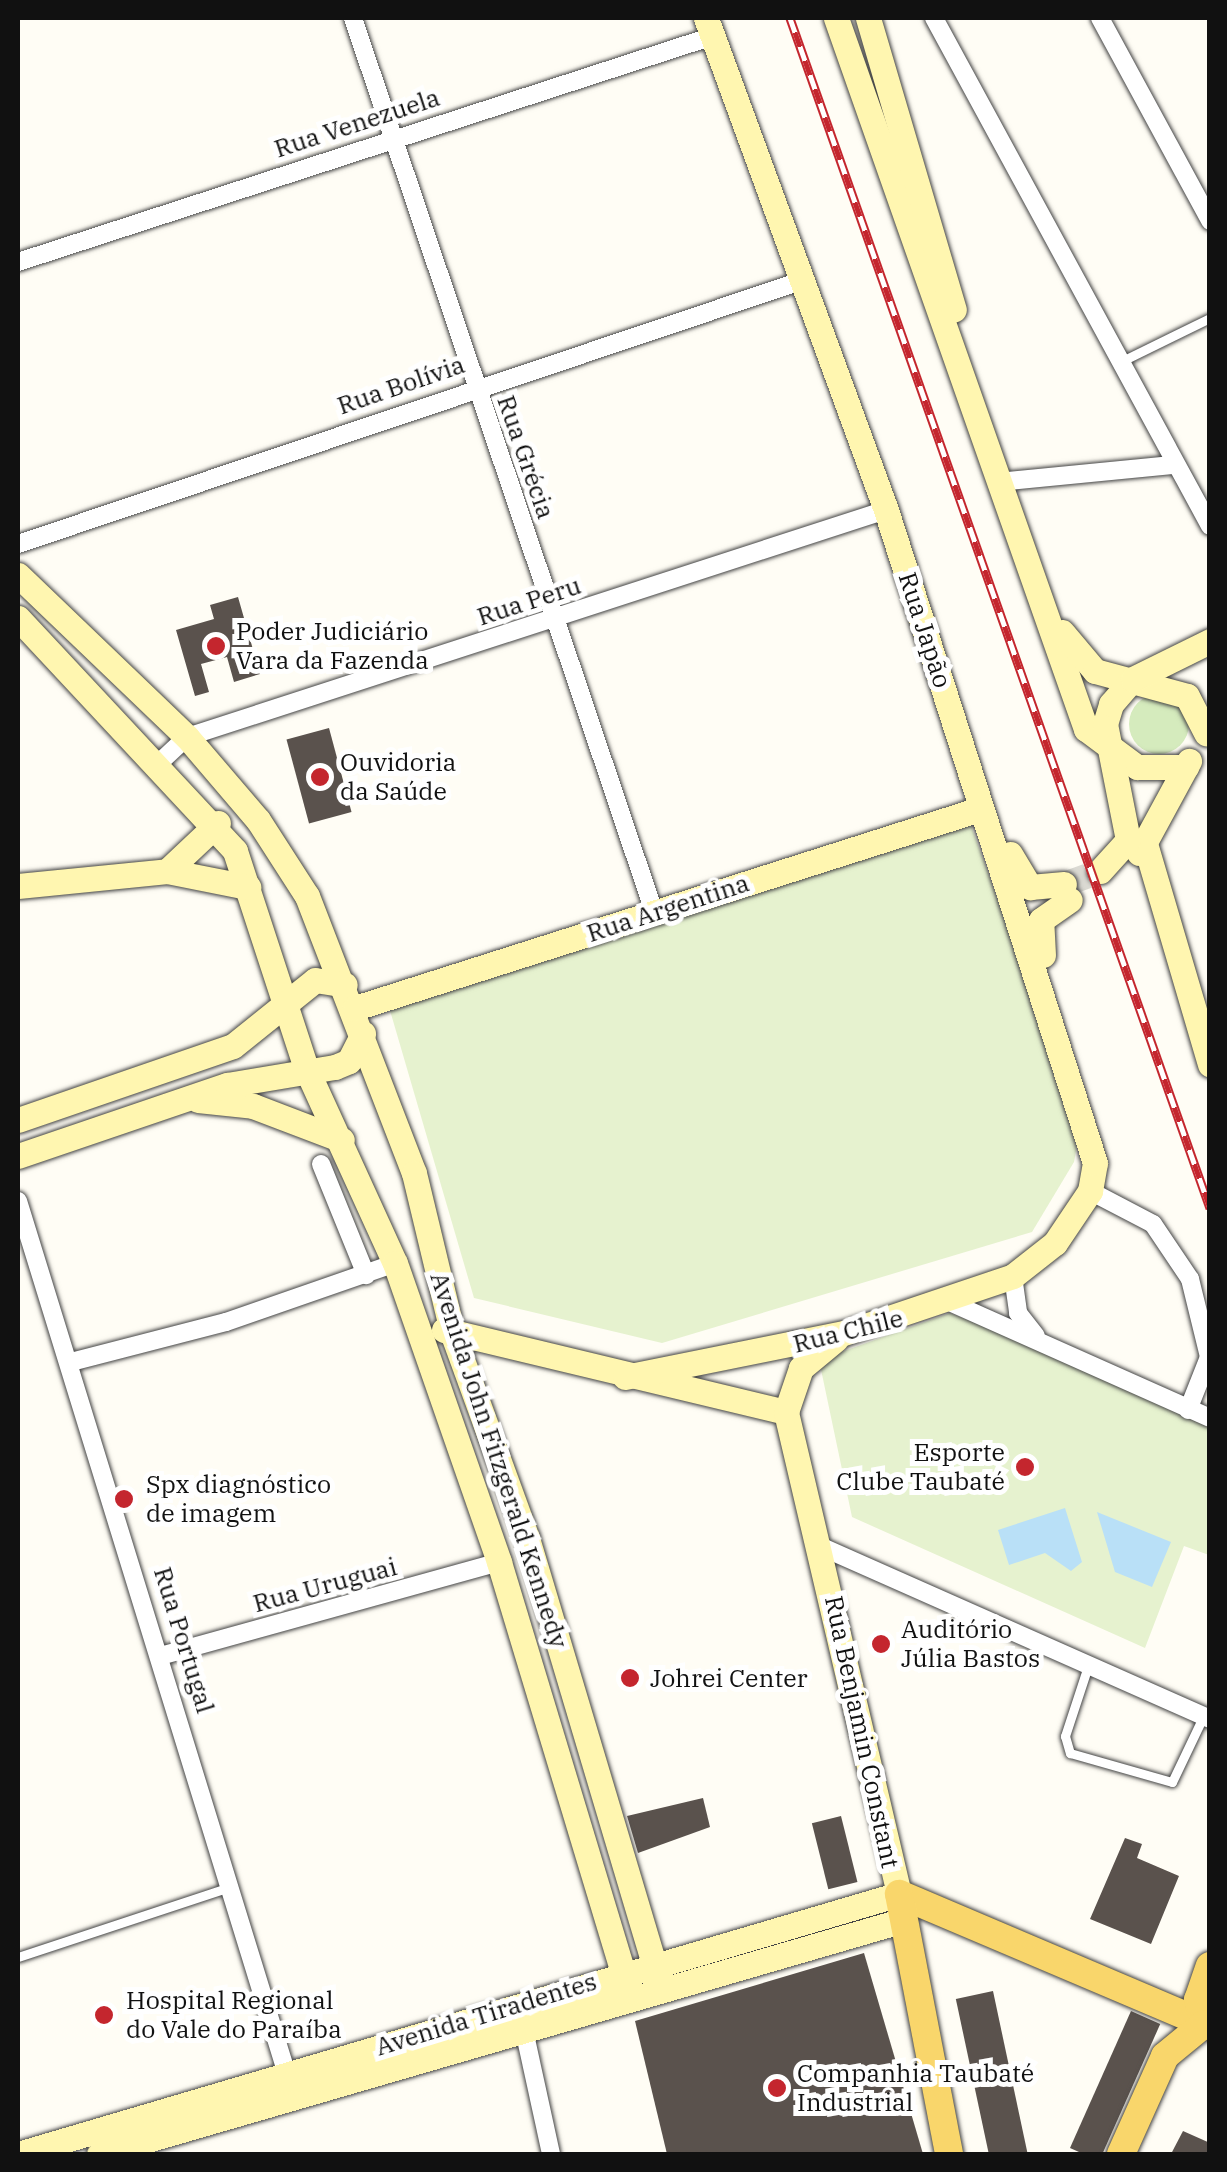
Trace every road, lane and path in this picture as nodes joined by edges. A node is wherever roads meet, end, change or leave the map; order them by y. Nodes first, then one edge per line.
1 (352, 18) edge
2 (836, 18) edge
3 (868, 18) edge
4 (934, 18) edge
5 (1100, 18) edge
6 (710, 27) edge
7 (391, 138) junction
8 (1210, 221) edge
9 (18, 262) edge
10 (804, 280) junction
11 (1210, 318) edge
12 (1120, 362) junction
13 (475, 385) junction
14 (1172, 465) junction
15 (1003, 481) junction
16 (886, 510) junction
17 (1210, 526) edge
18 (18, 544) edge
19 (18, 574) edge
20 (18, 618) edge
21 (554, 620) junction
22 (1210, 641) edge
23 (1133, 679) junction
24 (1208, 730) edge
25 (187, 737) junction
26 (961, 738) junction
27 (1108, 750) junction
28 (159, 763) junction
29 (1186, 767) junction
30 (980, 809) junction
31 (218, 823) junction
32 (1144, 840) junction
33 (167, 871) junction
34 (18, 886) edge
35 (248, 887) junction
36 (654, 912) junction
37 (283, 1006) junction
38 (354, 1009) junction
39 (1059, 1029) junction
40 (1210, 1064) edge
41 (306, 1068) junction
42 (178, 1100) junction
43 (18, 1120) edge
44 (342, 1140) junction
45 (18, 1156) edge
46 (321, 1164) dead end
47 (1090, 1192) junction
48 (18, 1201) edge
49 (398, 1272) junction
50 (366, 1275) junction
51 (1014, 1276) junction
52 (952, 1303) junction
53 (844, 1334) junction
54 (453, 1335) junction
55 (1040, 1340) junction
56 (72, 1362) junction
57 (624, 1376) junction
58 (1188, 1410) junction
59 (786, 1412) junction
60 (1210, 1418) edge
61 (822, 1547) junction
62 (499, 1562) junction
63 (164, 1655) junction
64 (1088, 1666) junction
65 (1206, 1718) edge
66 (232, 1886) junction
67 (902, 1907) junction
68 (18, 1957) edge
69 (1209, 1968) edge
70 (657, 1975) junction
71 (627, 1984) junction
72 (1162, 2004) junction
73 (1207, 2025) edge
74 (524, 2030) junction
75 (291, 2086) junction
76 (30, 2153) edge
77 (99, 2154) edge
78 (551, 2154) edge
79 (949, 2154) edge
80 (1121, 2154) edge

1 - 7 street, Rua Grécia
2 - 15 main road
3 - 15 main road
4 - 12 street
5 - 8 street
6 - 7 street, Rua Venezuela
6 - 10 main road, Rua Japão
7 - 9 street, Rua Venezuela
7 - 13 street, Rua Grécia
10 - 13 street, Rua Bolívia
10 - 16 main road, Rua Japão
11 - 12 lane
12 - 14 street
13 - 18 street, Rua Bolívia
13 - 21 street, Rua Grécia
14 - 15 street
14 - 17 street
15 - 23 main road
15 - 27 main road
16 - 21 street, Rua Peru
16 - 26 main road, Rua Japão
19 - 25 main road, Avenida John Fitzgerald Kennedy
20 - 28 main road, Avenida John Fitzgerald Kennedy
21 - 25 street, Rua Peru
21 - 36 street, Rua Grécia
22 - 23 main road
23 - 24 main road
23 - 27 main road
24 - 29 main road
25 - 28 street
25 - 38 main road, Avenida John Fitzgerald Kennedy
26 - 30 main road, Rua Japão
26 - 39 main road
27 - 29 main road
27 - 32 main road
28 - 31 main road, Avenida John Fitzgerald Kennedy
29 - 32 main road
30 - 36 main road, Rua Argentina
30 - 39 main road, Rua Japão
31 - 33 main road
31 - 35 main road, Avenida John Fitzgerald Kennedy
32 - 40 main road
33 - 34 main road
33 - 35 main road
35 - 37 main road, Avenida John Fitzgerald Kennedy
36 - 38 main road, Rua Argentina
37 - 38 main road, Rua Argentina
37 - 41 main road, Avenida John Fitzgerald Kennedy
37 - 43 main road, Rua Argentina
38 - 41 main road
38 - 54 main road, Avenida John Fitzgerald Kennedy
39 - 47 main road, Rua Japão
41 - 42 main road
41 - 44 main road, Avenida John Fitzgerald Kennedy
42 - 44 main road
42 - 45 main road
44 - 49 main road, Avenida John Fitzgerald Kennedy
46 - 50 street
47 - 51 main road, Rua Chile
47 - 58 street
48 - 56 street, Rua Portugal
49 - 50 street
49 - 54 main road
49 - 62 main road, Avenida John Fitzgerald Kennedy
50 - 56 street
51 - 52 main road, Rua Chile
51 - 55 street
52 - 53 main road, Rua Chile
52 - 55 street
53 - 57 main road, Rua Chile
53 - 59 main road
54 - 57 main road, Rua Chile
54 - 70 main road, Avenida John Fitzgerald Kennedy
55 - 58 street
56 - 63 street, Rua Portugal
57 - 59 main road, Rua Chile
58 - 60 street
59 - 61 main road, Rua Benjamin Constant
61 - 64 street
61 - 67 main road, Rua Benjamin Constant
62 - 63 street, Rua Uruguai
62 - 71 main road, Avenida John Fitzgerald Kennedy
63 - 66 street, Rua Portugal
64 - 65 street
64 - 65 lane
66 - 68 lane
66 - 75 street, Rua Portugal
67 - 70 main road, Avenida Tiradentes
67 - 72 main road
67 - 79 main road, Rua Benjamin Constant
69 - 72 main road
69 - 73 main road
70 - 71 main road, Avenida Tiradentes
71 - 74 main road, Avenida Tiradentes
71 - 75 main road, Avenida Tiradentes
72 - 73 main road
73 - 80 main road
74 - 75 main road, Avenida Tiradentes
74 - 78 street
75 - 76 main road, Avenida Tiradentes
75 - 77 main road, Avenida Tiradentes

